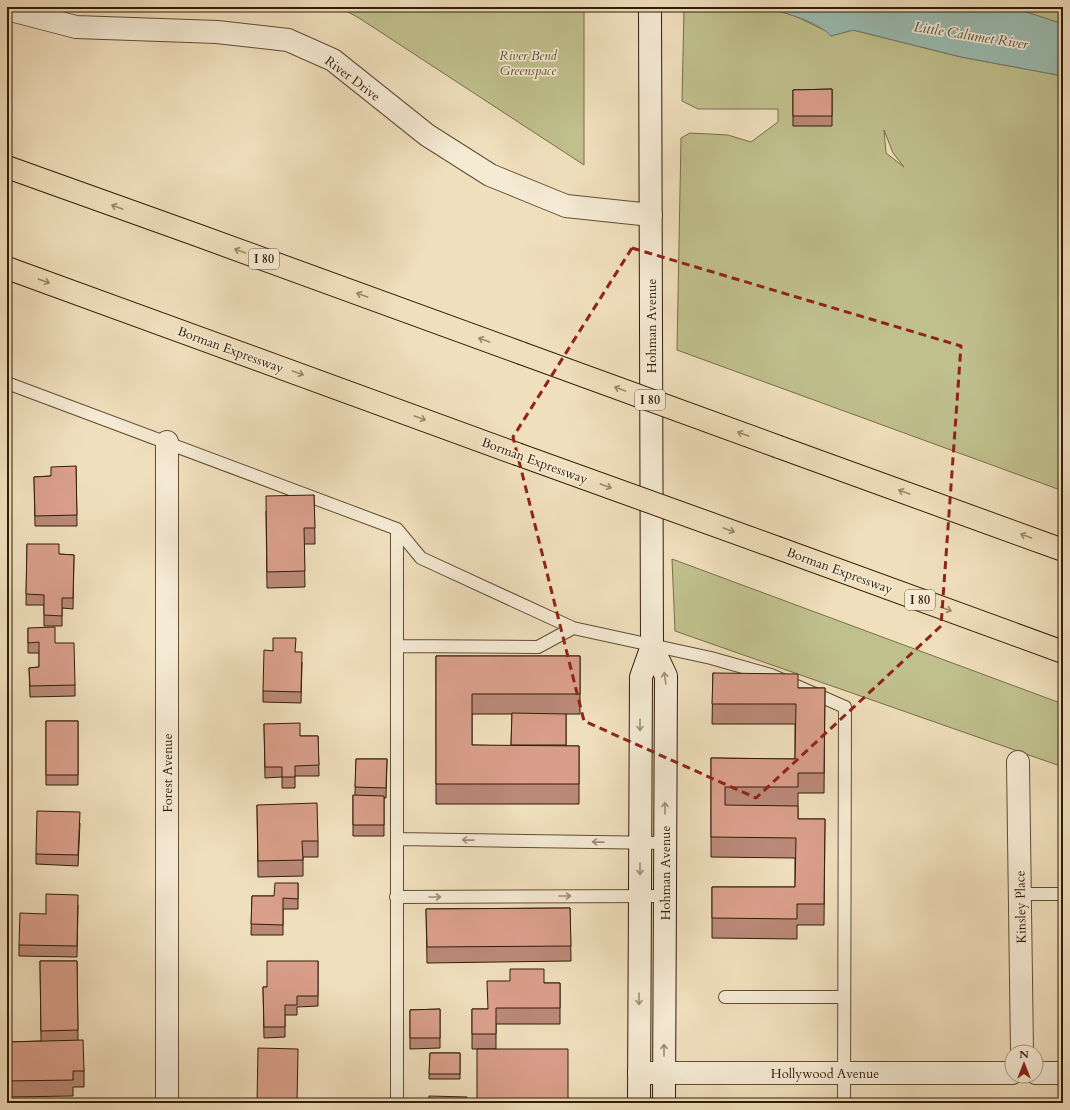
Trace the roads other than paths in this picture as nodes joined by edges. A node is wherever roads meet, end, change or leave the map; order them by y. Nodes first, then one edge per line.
1 (650, 7) edge
2 (7, 9) edge
3 (7, 167) edge
4 (651, 215) junction
5 (7, 268) edge
6 (7, 383) edge
7 (167, 442) junction
8 (398, 529) junction
9 (1063, 550) edge
10 (573, 628) junction
11 (398, 646) junction
12 (652, 646) junction
13 (1063, 652) edge
14 (1018, 762) dead end
15 (398, 839) junction
16 (640, 843) junction
17 (665, 843) junction
18 (1019, 894) junction
19 (1063, 894) edge
20 (640, 896) junction
21 (665, 896) junction
22 (396, 897) junction
23 (724, 997) dead end
24 (844, 997) junction
25 (1022, 1044) edge
26 (639, 1072) junction
27 (664, 1072) junction
28 (844, 1073) junction
29 (1004, 1073) edge
30 (1044, 1073) edge
31 (1063, 1073) edge
32 (167, 1103) edge
33 (397, 1103) edge
34 (639, 1103) edge
35 (664, 1103) edge
36 (844, 1103) edge

1 - 4 street, Hohman Avenue
2 - 4 street, River Drive
9 -> 3 highway, I 80, bridge
4 - 12 street, Hohman Avenue
5 -> 13 highway, Borman Expressway / I 80, bridge
6 - 7 lane
7 - 8 lane
7 - 32 street, Forest Avenue
8 - 10 lane
8 - 11 lane
10 - 11 lane
10 - 12 lane
11 - 15 lane
12 -> 16 street, Hohman Avenue
17 -> 12 street, Hohman Avenue
12 - 24 lane
14 - 18 street, Kinsley Place
16 -> 15 lane
15 - 22 lane
16 - 17 lane
16 -> 20 street, Hohman Avenue
17 - 21 street, Hohman Avenue
18 - 19 lane
18 - 25 street, Kinsley Place
20 - 21 lane
22 -> 20 lane
20 -> 26 street, Hohman Avenue
27 -> 21 street, Hohman Avenue
22 - 33 lane
23 - 24 lane
24 - 28 lane
26 - 27 street, Hollywood Avenue
26 - 34 street, Hohman Avenue
27 - 28 street, Hollywood Avenue
27 - 35 street, Hohman Avenue
28 - 29 street, Hollywood Avenue
28 - 36 lane
30 - 31 street

